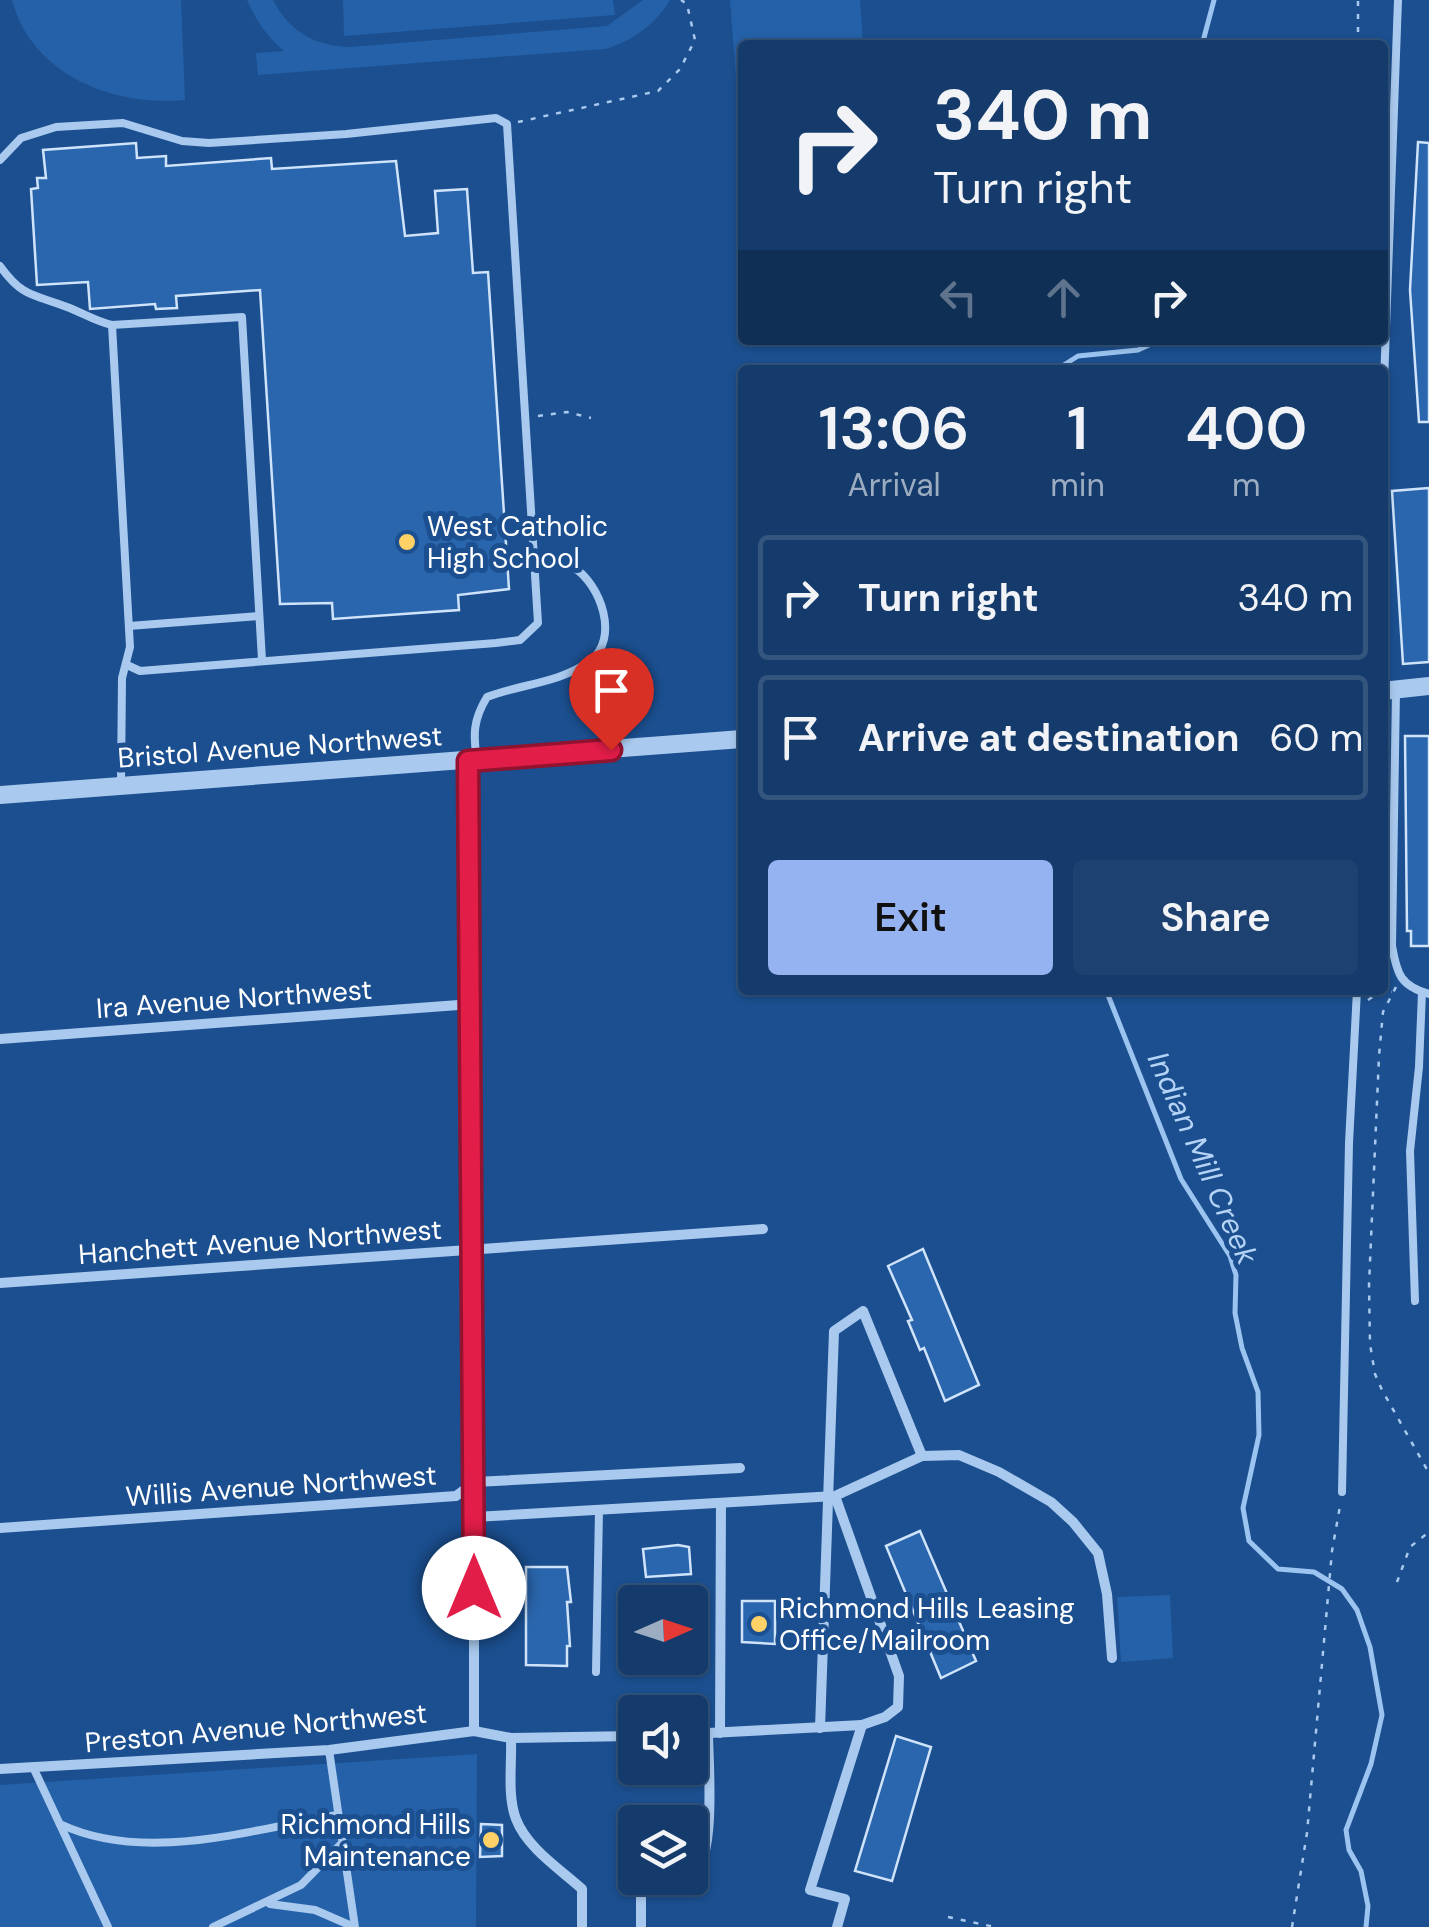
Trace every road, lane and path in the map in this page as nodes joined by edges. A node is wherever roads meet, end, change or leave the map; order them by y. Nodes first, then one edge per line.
1 (681, 0) edge
2 (1358, 0) edge
3 (1398, 0) edge
4 (1358, 40) edge
5 (507, 124) junction
6 (0, 160) edge
7 (0, 266) edge
8 (1388, 273) edge
9 (112, 326) junction
10 (526, 418) junction
11 (591, 418) dead end
12 (535, 558) junction
13 (259, 616) junction
14 (129, 626) junction
15 (262, 660) junction
16 (128, 665) junction
17 (1429, 686) edge
18 (1389, 690) edge
19 (738, 739) edge
20 (473, 760) junction
21 (121, 786) junction
22 (1393, 791) junction
23 (1388, 794) edge
24 (0, 795) edge
25 (1401, 978) junction
26 (1388, 992) edge
27 (1394, 992) junction
28 (1426, 993) edge
29 (1357, 995) edge
30 (1377, 995) edge
31 (472, 1004) junction
32 (1356, 1014) junction
33 (0, 1039) edge
34 (763, 1229) dead end
35 (474, 1248) junction
36 (0, 1283) edge
37 (1415, 1301) dead end
38 (922, 1456) junction
39 (740, 1468) dead end
40 (1429, 1473) edge
41 (475, 1482) junction
42 (1342, 1492) joint
43 (831, 1497) junction
44 (721, 1503) junction
45 (599, 1510) junction
46 (475, 1517) junction
47 (0, 1528) edge
48 (1429, 1532) edge
49 (1397, 1582) dead end
50 (1112, 1658) dead end
51 (596, 1672) dead end
52 (862, 1725) junction
53 (820, 1728) junction
54 (474, 1731) junction
55 (708, 1734) edge
56 (714, 1734) junction
57 (618, 1736) edge
58 (511, 1738) junction
59 (328, 1750) junction
60 (34, 1767) junction
61 (0, 1769) edge
62 (338, 1815) junction
63 (60, 1824) junction
64 (341, 1844) junction
65 (260, 1905) junction
66 (948, 1917) dead end
67 (108, 1927) edge
68 (213, 1927) edge
69 (354, 1927) edge
70 (582, 1927) edge
71 (641, 1927) edge
72 (837, 1927) edge
73 (995, 1927) edge
74 (1292, 1927) edge

1 - 5 path
2 - 4 path
3 - 8 lane
5 - 6 lane
5 - 10 lane
7 - 9 lane
9 - 13 lane
9 - 14 lane
10 - 11 path
10 - 12 lane
12 - 15 lane
12 - 20 lane
13 - 14 lane
13 - 15 lane
14 - 16 lane
15 - 16 lane
16 - 21 lane
17 - 18 street
18 - 22 lane
19 - 20 street, Bristol Avenue Northwest
20 - 21 street, Bristol Avenue Northwest
20 - 31 street
21 - 24 street, Bristol Avenue Northwest
22 - 23 lane
22 - 25 lane
25 - 27 path
25 - 28 lane
26 - 27 path
27 - 40 path
28 - 37 lane
29 - 32 lane
30 - 32 path
31 - 33 street, Ira Avenue Northwest
31 - 35 street
32 - 42 lane
34 - 35 street, Hanchett Avenue Northwest
35 - 36 street, Hanchett Avenue Northwest
35 - 41 street
38 - 43 street
38 - 43 street
38 - 50 street
39 - 41 street, Willis Avenue Northwest
41 - 46 street
41 - 47 street, Willis Avenue Northwest
42 - 74 path
43 - 44 street
43 - 52 street
43 - 53 street
44 - 45 street
44 - 56 street
45 - 46 street
45 - 51 lane
46 - 54 street
48 - 49 path
52 - 53 street
52 - 72 street
53 - 56 street
54 - 58 street, Preston Avenue Northwest
54 - 59 street, Preston Avenue Northwest
55 - 56 street
56 - 71 street
57 - 58 street, Preston Avenue Northwest
58 - 70 street
59 - 60 street, Preston Avenue Northwest
59 - 62 lane
60 - 61 street, Preston Avenue Northwest
60 - 63 lane
62 - 63 lane
62 - 64 lane
63 - 67 lane
64 - 65 lane
64 - 69 lane
65 - 68 lane
65 - 69 lane
66 - 73 path

